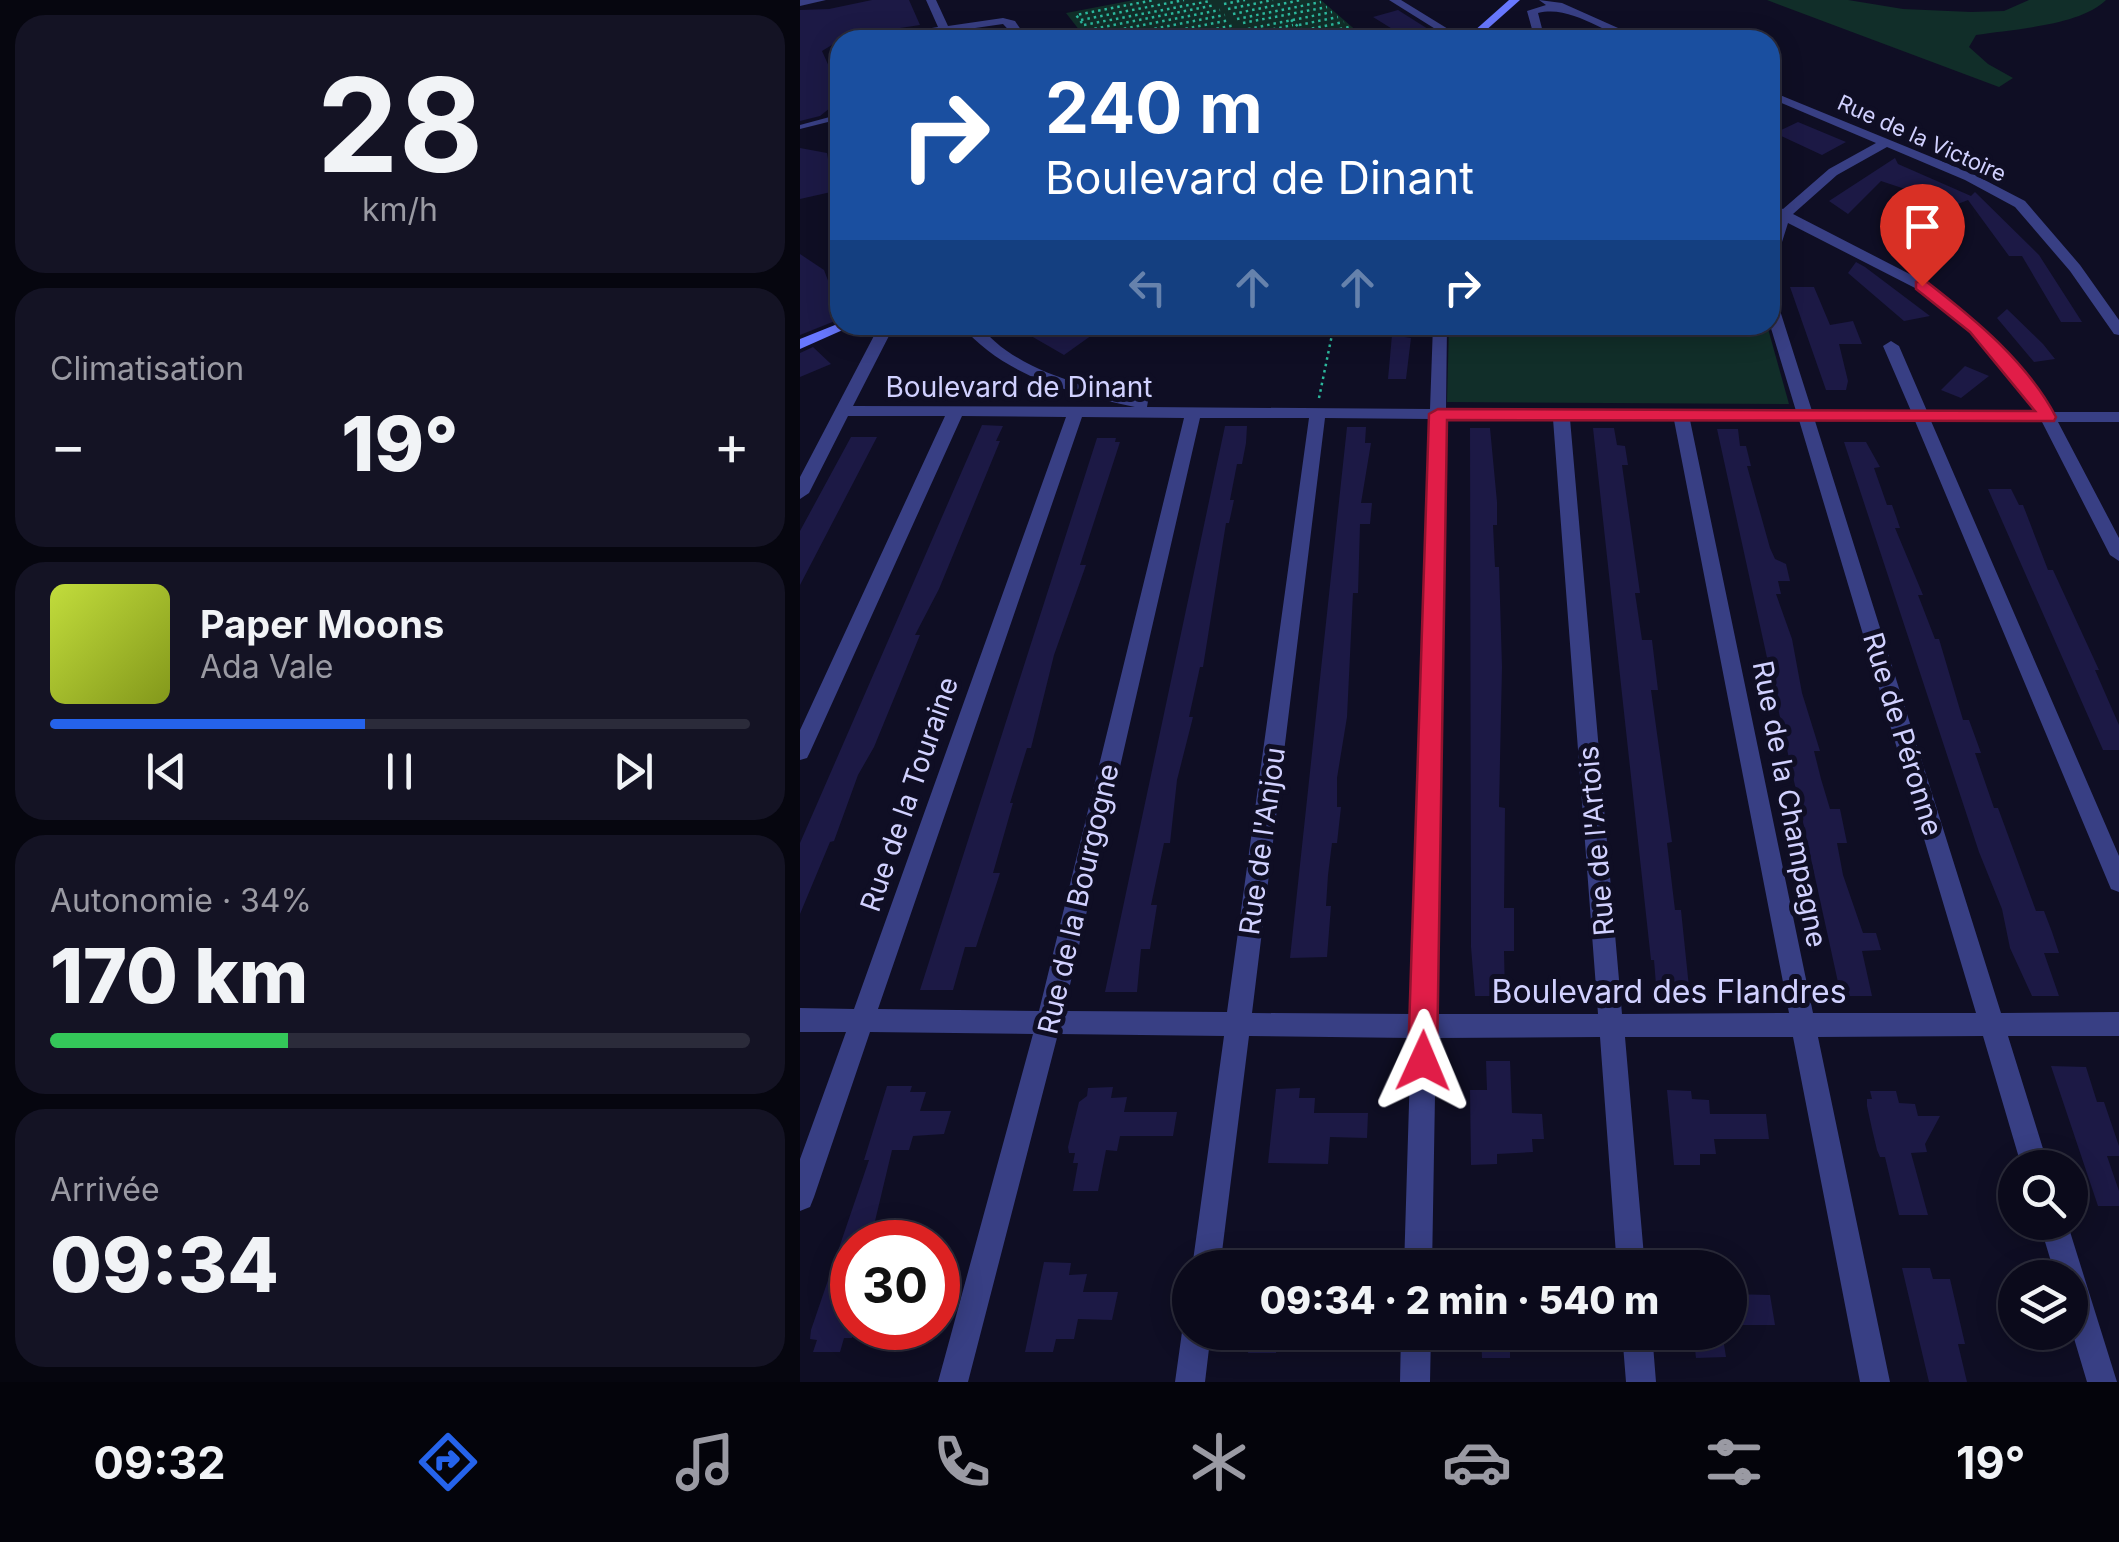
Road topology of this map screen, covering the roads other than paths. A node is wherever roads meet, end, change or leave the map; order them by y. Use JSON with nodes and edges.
{"nodes":[{"id":1,"x":821,"y":0,"type":"edge"},
{"id":2,"x":931,"y":0,"type":"edge"},
{"id":3,"x":1394,"y":0,"type":"edge"},
{"id":4,"x":1516,"y":0,"type":"edge"},
{"id":5,"x":1544,"y":0,"type":"edge"},
{"id":6,"x":800,"y":3,"type":"edge"},
{"id":7,"x":1558,"y":5,"type":"junction"},
{"id":8,"x":944,"y":28,"type":"junction"},
{"id":9,"x":933,"y":30,"type":"edge"},
{"id":10,"x":1016,"y":30,"type":"edge"},
{"id":11,"x":1444,"y":30,"type":"edge"},
{"id":12,"x":1482,"y":30,"type":"edge"},
{"id":13,"x":1536,"y":30,"type":"edge"},
{"id":14,"x":1617,"y":30,"type":"edge"},
{"id":15,"x":1780,"y":98,"type":"edge"},
{"id":16,"x":830,"y":120,"type":"edge"},
{"id":17,"x":800,"y":127,"type":"edge"},
{"id":18,"x":1886,"y":143,"type":"junction"},
{"id":19,"x":1780,"y":209,"type":"edge"},
{"id":20,"x":1780,"y":213,"type":"edge"},
{"id":21,"x":2119,"y":331,"type":"edge"},
{"id":22,"x":830,"y":332,"type":"edge"},
{"id":23,"x":1780,"y":333,"type":"edge"},
{"id":24,"x":883,"y":335,"type":"edge"},
{"id":25,"x":977,"y":335,"type":"edge"},
{"id":26,"x":1440,"y":335,"type":"edge"},
{"id":27,"x":800,"y":344,"type":"edge"},
{"id":28,"x":1890,"y":346,"type":"dead end"},
{"id":29,"x":1042,"y":376,"type":"junction"},
{"id":30,"x":956,"y":411,"type":"junction"},
{"id":31,"x":844,"y":412,"type":"junction"},
{"id":32,"x":1005,"y":412,"type":"junction"},
{"id":33,"x":1076,"y":412,"type":"junction"},
{"id":34,"x":1193,"y":414,"type":"junction"},
{"id":35,"x":1438,"y":414,"type":"junction"},
{"id":36,"x":1561,"y":414,"type":"junction"},
{"id":37,"x":1681,"y":414,"type":"junction"},
{"id":38,"x":1317,"y":415,"type":"junction"},
{"id":39,"x":1805,"y":415,"type":"junction"},
{"id":40,"x":1919,"y":416,"type":"junction"},
{"id":41,"x":2047,"y":417,"type":"junction"},
{"id":42,"x":2119,"y":418,"type":"edge"},
{"id":43,"x":800,"y":493,"type":"edge"},
{"id":44,"x":2119,"y":556,"type":"edge"},
{"id":45,"x":800,"y":752,"type":"edge"},
{"id":46,"x":2119,"y":882,"type":"edge"},
{"id":47,"x":800,"y":1020,"type":"edge"},
{"id":48,"x":861,"y":1020,"type":"junction"},
{"id":49,"x":1049,"y":1022,"type":"junction"},
{"id":50,"x":1992,"y":1023,"type":"junction"},
{"id":51,"x":1238,"y":1024,"type":"junction"},
{"id":52,"x":1804,"y":1024,"type":"junction"},
{"id":53,"x":2119,"y":1024,"type":"edge"},
{"id":54,"x":1612,"y":1025,"type":"junction"},
{"id":55,"x":1424,"y":1026,"type":"junction"},
{"id":56,"x":2031,"y":1150,"type":"edge"},
{"id":57,"x":800,"y":1196,"type":"edge"},
{"id":58,"x":1208,"y":1250,"type":"edge"},
{"id":59,"x":1418,"y":1250,"type":"edge"},
{"id":60,"x":1630,"y":1250,"type":"edge"},
{"id":61,"x":2088,"y":1336,"type":"edge"},
{"id":62,"x":1194,"y":1350,"type":"edge"},
{"id":63,"x":1416,"y":1350,"type":"edge"},
{"id":64,"x":1637,"y":1350,"type":"edge"},
{"id":65,"x":953,"y":1382,"type":"edge"},
{"id":66,"x":1190,"y":1382,"type":"edge"},
{"id":67,"x":1415,"y":1382,"type":"edge"},
{"id":68,"x":1640,"y":1382,"type":"edge"},
{"id":69,"x":1875,"y":1382,"type":"edge"},
{"id":70,"x":2102,"y":1382,"type":"edge"}],
"edges":[{"from":1,"to":6,"type":"street"},
{"from":2,"to":8,"type":"street"},
{"from":3,"to":11,"type":"street"},
{"from":4,"to":12,"type":"street"},
{"from":5,"to":7,"type":"street"},
{"from":7,"to":13,"type":"street"},
{"from":7,"to":14,"type":"street"},
{"from":8,"to":9,"type":"street"},
{"from":8,"to":10,"type":"street"},
{"from":15,"to":18,"type":"street","name":"Rue de la Victoire"},
{"from":16,"to":17,"type":"lane"},
{"from":18,"to":19,"type":"street"},
{"from":18,"to":21,"type":"street","name":"Rue de la Victoire"},
{"from":20,"to":41,"type":"street"},
{"from":22,"to":27,"type":"street"},
{"from":23,"to":39,"type":"street","name":"Rue de Péronne"},
{"from":24,"to":31,"type":"street"},
{"from":25,"to":29,"type":"street","name":"Boulevard de Dinant"},
{"from":26,"to":35,"type":"street"},
{"from":28,"to":40,"type":"street"},
{"from":29,"to":32,"type":"street"},
{"from":29,"to":34,"type":"street","name":"Boulevard de Dinant"},
{"from":30,"to":31,"type":"street","name":"Boulevard de Dinant"},
{"from":30,"to":32,"type":"street","name":"Boulevard de Dinant"},
{"from":30,"to":45,"type":"street"},
{"from":31,"to":43,"type":"street"},
{"from":32,"to":33,"type":"street","name":"Boulevard de Dinant"},
{"from":33,"to":34,"type":"street","name":"Boulevard de Dinant"},
{"from":33,"to":48,"type":"street","name":"Rue de la Touraine"},
{"from":34,"to":38,"type":"street","name":"Boulevard de Dinant"},
{"from":34,"to":49,"type":"street","name":"Rue de la Bourgogne"},
{"from":35,"to":36,"type":"street","name":"Boulevard de Dinant"},
{"from":35,"to":38,"type":"street","name":"Boulevard de Dinant"},
{"from":35,"to":55,"type":"street"},
{"from":36,"to":37,"type":"street","name":"Boulevard de Dinant"},
{"from":36,"to":54,"type":"street","name":"Rue de l'Artois"},
{"from":37,"to":39,"type":"street","name":"Boulevard de Dinant"},
{"from":37,"to":52,"type":"street","name":"Rue de la Champagne"},
{"from":38,"to":51,"type":"street","name":"Rue de l'Anjou"},
{"from":39,"to":40,"type":"street","name":"Boulevard de Dinant"},
{"from":39,"to":50,"type":"street","name":"Rue de Péronne"},
{"from":40,"to":41,"type":"street","name":"Boulevard de Dinant"},
{"from":40,"to":46,"type":"street"},
{"from":41,"to":42,"type":"street","name":"Boulevard de Dinant"},
{"from":41,"to":44,"type":"street"},
{"from":47,"to":48,"type":"street","name":"Boulevard des Flandres"},
{"from":48,"to":49,"type":"street","name":"Boulevard des Flandres"},
{"from":48,"to":57,"type":"street","name":"Rue de la Touraine"},
{"from":49,"to":51,"type":"street","name":"Boulevard des Flandres"},
{"from":49,"to":65,"type":"street","name":"Rue de la Bourgogne"},
{"from":50,"to":52,"type":"street","name":"Boulevard des Flandres"},
{"from":50,"to":53,"type":"street","name":"Boulevard des Flandres"},
{"from":50,"to":56,"type":"street","name":"Rue de Péronne"},
{"from":51,"to":55,"type":"street","name":"Boulevard des Flandres"},
{"from":51,"to":58,"type":"street","name":"Rue de l'Anjou"},
{"from":52,"to":54,"type":"street","name":"Boulevard des Flandres"},
{"from":52,"to":69,"type":"street","name":"Rue de la Champagne"},
{"from":54,"to":55,"type":"street","name":"Boulevard des Flandres"},
{"from":54,"to":60,"type":"street","name":"Rue de l'Artois"},
{"from":55,"to":59,"type":"street"},
{"from":61,"to":70,"type":"street"},
{"from":62,"to":66,"type":"street"},
{"from":63,"to":67,"type":"street"},
{"from":64,"to":68,"type":"street"}]}
